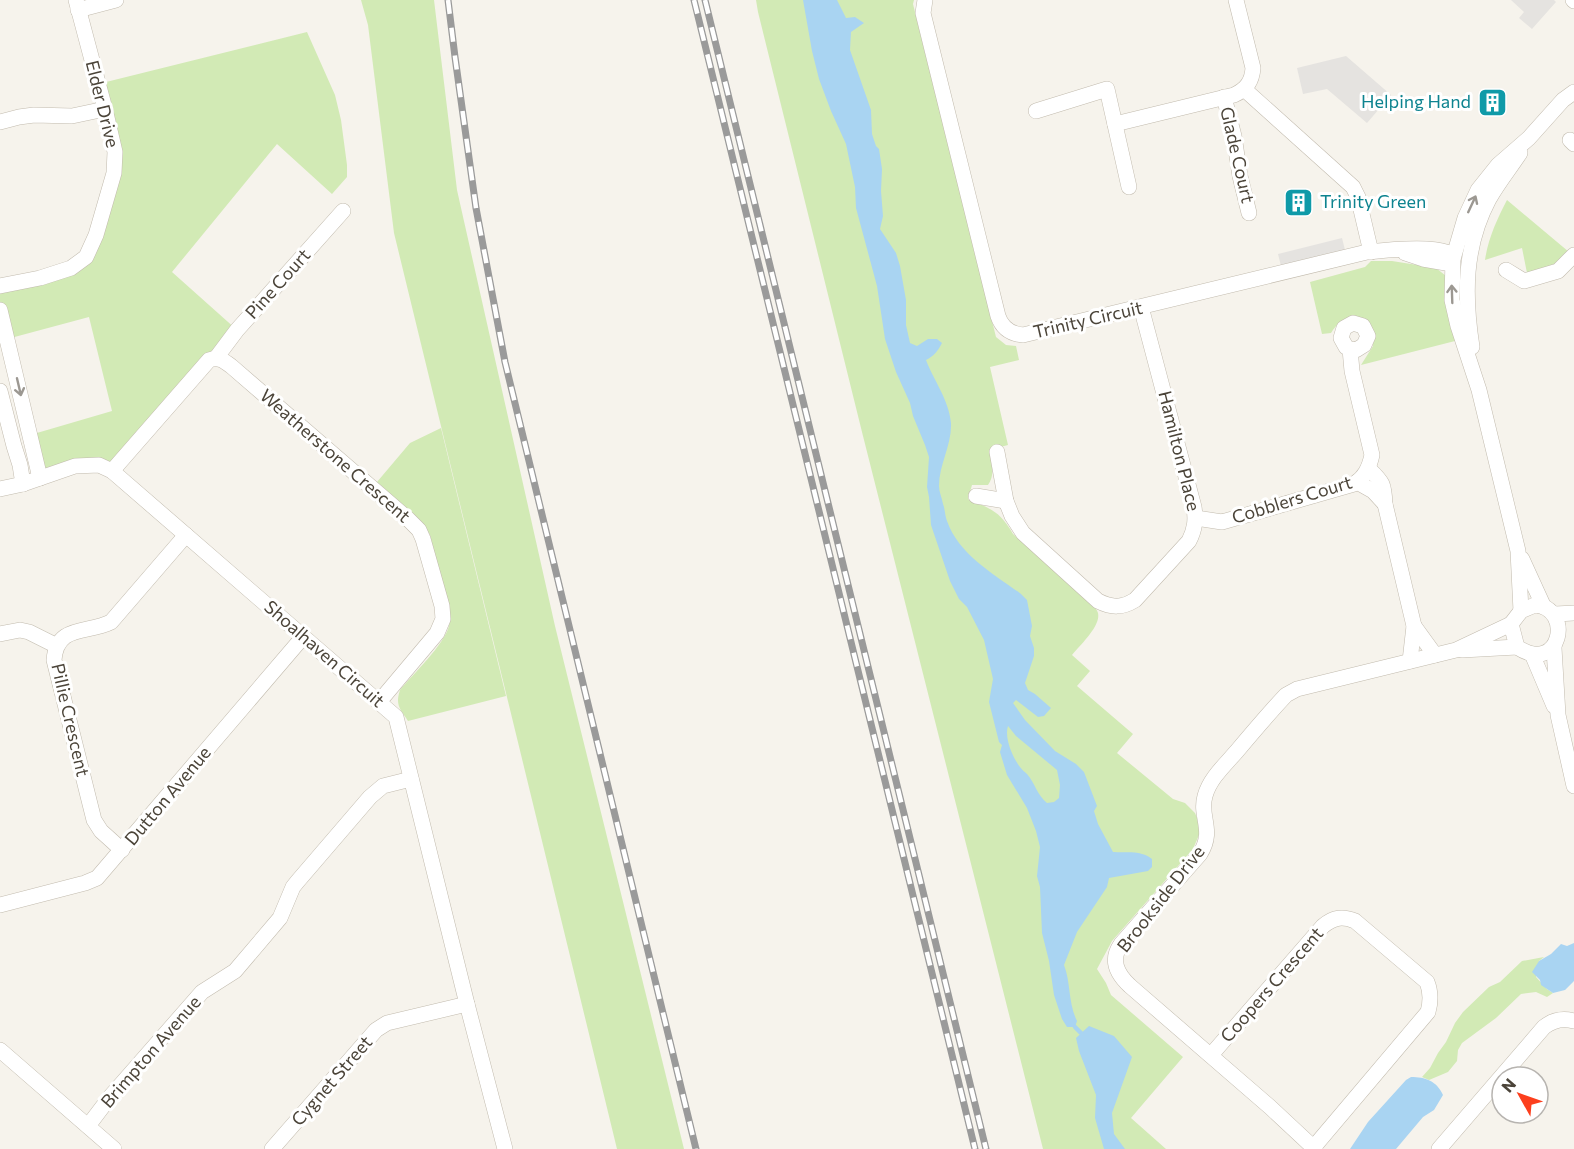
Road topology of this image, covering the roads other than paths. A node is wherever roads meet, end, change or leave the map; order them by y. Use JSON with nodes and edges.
{"nodes":[{"id":1,"x":116,"y":0,"type":"edge"},
{"id":2,"x":925,"y":0,"type":"edge"},
{"id":3,"x":1236,"y":0,"type":"edge"},
{"id":4,"x":77,"y":5,"type":"edge"},
{"id":5,"x":1574,"y":80,"type":"edge"},
{"id":6,"x":1244,"y":89,"type":"junction"},
{"id":7,"x":1569,"y":96,"type":"edge"},
{"id":8,"x":1224,"y":97,"type":"junction"},
{"id":9,"x":105,"y":109,"type":"junction"},
{"id":10,"x":1036,"y":111,"type":"dead end"},
{"id":11,"x":0,"y":122,"type":"edge"},
{"id":12,"x":1115,"y":124,"type":"junction"},
{"id":13,"x":1129,"y":187,"type":"dead end"},
{"id":14,"x":342,"y":211,"type":"dead end"},
{"id":15,"x":1249,"y":213,"type":"dead end"},
{"id":16,"x":1371,"y":252,"type":"junction"},
{"id":17,"x":1574,"y":255,"type":"edge"},
{"id":18,"x":1461,"y":259,"type":"junction"},
{"id":19,"x":1506,"y":270,"type":"dead end"},
{"id":20,"x":0,"y":286,"type":"edge"},
{"id":21,"x":1142,"y":307,"type":"junction"},
{"id":22,"x":0,"y":310,"type":"edge"},
{"id":23,"x":1350,"y":349,"type":"dead end"},
{"id":24,"x":216,"y":358,"type":"junction"},
{"id":25,"x":0,"y":391,"type":"edge"},
{"id":26,"x":997,"y":452,"type":"dead end"},
{"id":27,"x":1369,"y":469,"type":"junction"},
{"id":28,"x":112,"y":471,"type":"junction"},
{"id":29,"x":40,"y":478,"type":"junction"},
{"id":30,"x":1357,"y":482,"type":"junction"},
{"id":31,"x":23,"y":484,"type":"junction"},
{"id":32,"x":0,"y":489,"type":"edge"},
{"id":33,"x":976,"y":496,"type":"dead end"},
{"id":34,"x":1006,"y":501,"type":"junction"},
{"id":35,"x":1385,"y":504,"type":"junction"},
{"id":36,"x":1196,"y":518,"type":"junction"},
{"id":37,"x":186,"y":536,"type":"junction"},
{"id":38,"x":1518,"y":551,"type":"junction"},
{"id":39,"x":1543,"y":605,"type":"junction"},
{"id":40,"x":1521,"y":611,"type":"junction"},
{"id":41,"x":1574,"y":613,"type":"edge"},
{"id":42,"x":1556,"y":614,"type":"junction"},
{"id":43,"x":1511,"y":624,"type":"junction"},
{"id":44,"x":1414,"y":626,"type":"junction"},
{"id":45,"x":1574,"y":632,"type":"edge"},
{"id":46,"x":0,"y":634,"type":"edge"},
{"id":47,"x":303,"y":637,"type":"junction"},
{"id":48,"x":1557,"y":644,"type":"junction"},
{"id":49,"x":57,"y":646,"type":"junction"},
{"id":50,"x":1517,"y":646,"type":"junction"},
{"id":51,"x":1456,"y":650,"type":"junction"},
{"id":52,"x":1532,"y":654,"type":"junction"},
{"id":53,"x":1435,"y":655,"type":"junction"},
{"id":54,"x":1410,"y":662,"type":"junction"},
{"id":55,"x":379,"y":702,"type":"junction"},
{"id":56,"x":1558,"y":715,"type":"junction"},
{"id":57,"x":411,"y":779,"type":"junction"},
{"id":58,"x":1574,"y":786,"type":"edge"},
{"id":59,"x":122,"y":850,"type":"junction"},
{"id":60,"x":0,"y":905,"type":"edge"},
{"id":61,"x":467,"y":1004,"type":"junction"},
{"id":62,"x":1574,"y":1021,"type":"edge"},
{"id":63,"x":0,"y":1050,"type":"edge"},
{"id":64,"x":1211,"y":1055,"type":"junction"},
{"id":65,"x":88,"y":1126,"type":"junction"},
{"id":66,"x":1314,"y":1148,"type":"edge"},
{"id":67,"x":114,"y":1149,"type":"edge"},
{"id":68,"x":272,"y":1149,"type":"edge"},
{"id":69,"x":505,"y":1149,"type":"edge"},
{"id":70,"x":1439,"y":1149,"type":"edge"}],
"edges":[{"from":1,"to":4,"type":"street"},
{"from":2,"to":21,"type":"street","name":"Trinity Circuit"},
{"from":3,"to":6,"type":"street"},
{"from":4,"to":9,"type":"street","name":"Elder Drive"},
{"from":5,"to":7,"type":"street"},
{"from":6,"to":8,"type":"street"},
{"from":6,"to":16,"type":"street"},
{"from":7,"to":18,"type":"street"},
{"from":8,"to":12,"type":"street"},
{"from":8,"to":15,"type":"street","name":"Glade Court"},
{"from":9,"to":11,"type":"street"},
{"from":9,"to":20,"type":"street","name":"Elder Drive"},
{"from":10,"to":12,"type":"street"},
{"from":12,"to":13,"type":"street"},
{"from":14,"to":24,"type":"street","name":"Pine Court"},
{"from":16,"to":18,"type":"street","name":"Trinity Circuit"},
{"from":16,"to":21,"type":"street","name":"Trinity Circuit"},
{"from":17,"to":19,"type":"street"},
{"from":18,"to":38,"type":"street"},
{"from":21,"to":36,"type":"street","name":"Hamilton Place"},
{"from":22,"to":29,"type":"street","one_way":true},
{"from":23,"to":27,"type":"street","name":"Cobblers Court"},
{"from":24,"to":28,"type":"street"},
{"from":24,"to":55,"type":"street","name":"Weatherstone Crescent"},
{"from":25,"to":31,"type":"street"},
{"from":26,"to":34,"type":"street","name":"Hamilton Place"},
{"from":27,"to":30,"type":"street","name":"Cobblers Court"},
{"from":27,"to":35,"type":"street"},
{"from":28,"to":29,"type":"street"},
{"from":28,"to":37,"type":"street","name":"Shoalhaven Circuit"},
{"from":29,"to":31,"type":"street"},
{"from":30,"to":35,"type":"street"},
{"from":30,"to":36,"type":"street","name":"Cobblers Court"},
{"from":31,"to":32,"type":"street"},
{"from":33,"to":34,"type":"street"},
{"from":34,"to":36,"type":"street","name":"Hamilton Place"},
{"from":35,"to":44,"type":"street"},
{"from":37,"to":47,"type":"street","name":"Shoalhaven Circuit"},
{"from":37,"to":49,"type":"street","name":"Pillie Crescent"},
{"from":38,"to":39,"type":"street"},
{"from":38,"to":40,"type":"street"},
{"from":39,"to":40,"type":"street"},
{"from":39,"to":42,"type":"street"},
{"from":40,"to":43,"type":"street"},
{"from":41,"to":42,"type":"street"},
{"from":42,"to":48,"type":"street"},
{"from":43,"to":50,"type":"street"},
{"from":43,"to":51,"type":"street","name":"Brookside Drive"},
{"from":44,"to":53,"type":"street"},
{"from":44,"to":54,"type":"street"},
{"from":45,"to":48,"type":"street"},
{"from":46,"to":49,"type":"street"},
{"from":47,"to":55,"type":"street","name":"Shoalhaven Circuit"},
{"from":47,"to":59,"type":"street","name":"Dutton Avenue"},
{"from":48,"to":52,"type":"street"},
{"from":48,"to":56,"type":"street"},
{"from":49,"to":59,"type":"street","name":"Pillie Crescent"},
{"from":50,"to":51,"type":"street","name":"Brookside Drive"},
{"from":50,"to":52,"type":"street"},
{"from":51,"to":53,"type":"street","name":"Brookside Drive"},
{"from":52,"to":56,"type":"street"},
{"from":53,"to":54,"type":"street","name":"Brookside Drive"},
{"from":54,"to":64,"type":"street","name":"Brookside Drive"},
{"from":55,"to":57,"type":"street","name":"Shoalhaven Circuit"},
{"from":56,"to":58,"type":"street"},
{"from":57,"to":61,"type":"street","name":"Shoalhaven Circuit"},
{"from":57,"to":65,"type":"street","name":"Brimpton Avenue"},
{"from":59,"to":60,"type":"street","name":"Dutton Avenue"},
{"from":61,"to":68,"type":"street","name":"Cygnet Street"},
{"from":61,"to":69,"type":"street","name":"Shoalhaven Circuit"},
{"from":62,"to":70,"type":"street"},
{"from":63,"to":65,"type":"street"},
{"from":64,"to":66,"type":"street","name":"Brookside Drive"},
{"from":64,"to":66,"type":"street","name":"Coopers Crescent"},
{"from":65,"to":67,"type":"street"}]}
